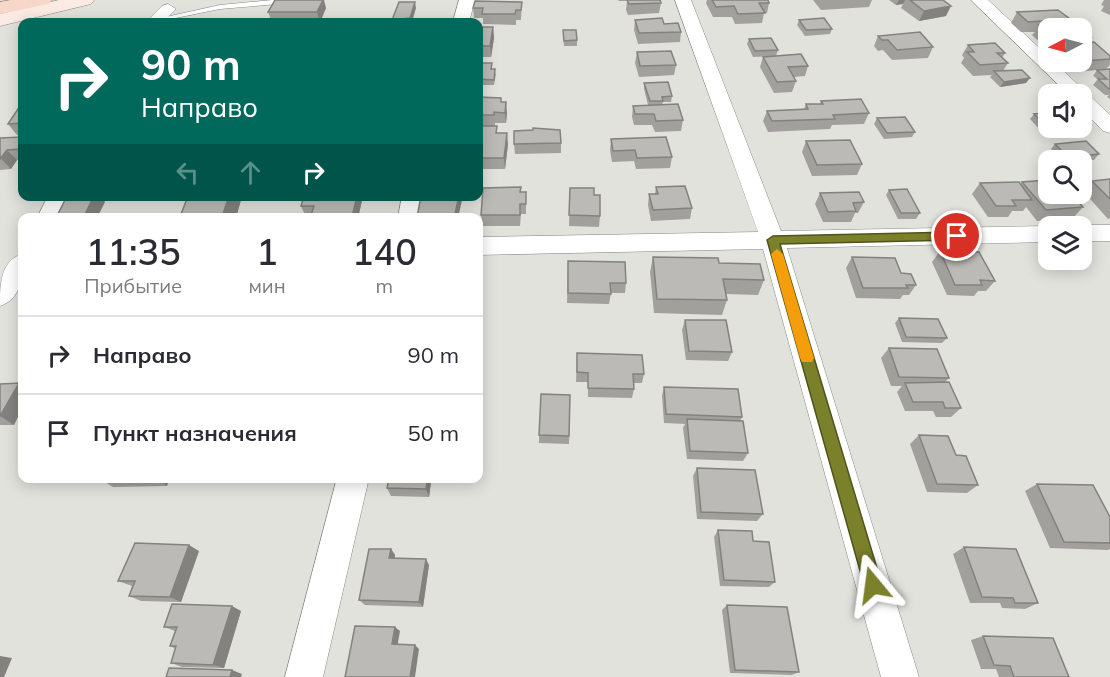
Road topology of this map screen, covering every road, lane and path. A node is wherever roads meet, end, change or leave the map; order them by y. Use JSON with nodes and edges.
{"nodes":[{"id":1,"x":42,"y":0,"type":"edge"},
{"id":2,"x":84,"y":0,"type":"edge"},
{"id":3,"x":467,"y":0,"type":"edge"},
{"id":4,"x":683,"y":0,"type":"edge"},
{"id":5,"x":979,"y":0,"type":"edge"},
{"id":6,"x":294,"y":1,"type":"edge"},
{"id":7,"x":0,"y":8,"type":"edge"},
{"id":8,"x":159,"y":17,"type":"edge"},
{"id":9,"x":462,"y":18,"type":"edge"},
{"id":10,"x":0,"y":20,"type":"edge"},
{"id":11,"x":1067,"y":84,"type":"edge"},
{"id":12,"x":1092,"y":108,"type":"edge"},
{"id":13,"x":1110,"y":127,"type":"edge"},
{"id":14,"x":1092,"y":233,"type":"edge"},
{"id":15,"x":1110,"y":233,"type":"edge"},
{"id":16,"x":1038,"y":234,"type":"edge"},
{"id":17,"x":773,"y":240,"type":"junction"},
{"id":18,"x":483,"y":246,"type":"edge"},
{"id":19,"x":18,"y":269,"type":"edge"},
{"id":20,"x":0,"y":296,"type":"edge"},
{"id":21,"x":352,"y":483,"type":"edge"},
{"id":22,"x":304,"y":677,"type":"edge"},
{"id":23,"x":900,"y":677,"type":"edge"}],
"edges":[{"from":1,"to":7,"type":"main road"},
{"from":2,"to":10,"type":"main road"},
{"from":3,"to":9,"type":"street"},
{"from":4,"to":17,"type":"street"},
{"from":5,"to":11,"type":"street"},
{"from":6,"to":8,"type":"lane"},
{"from":12,"to":13,"type":"street"},
{"from":14,"to":15,"type":"street"},
{"from":16,"to":17,"type":"street"},
{"from":17,"to":18,"type":"street"},
{"from":17,"to":23,"type":"street"},
{"from":19,"to":20,"type":"street"},
{"from":21,"to":22,"type":"street"}]}
